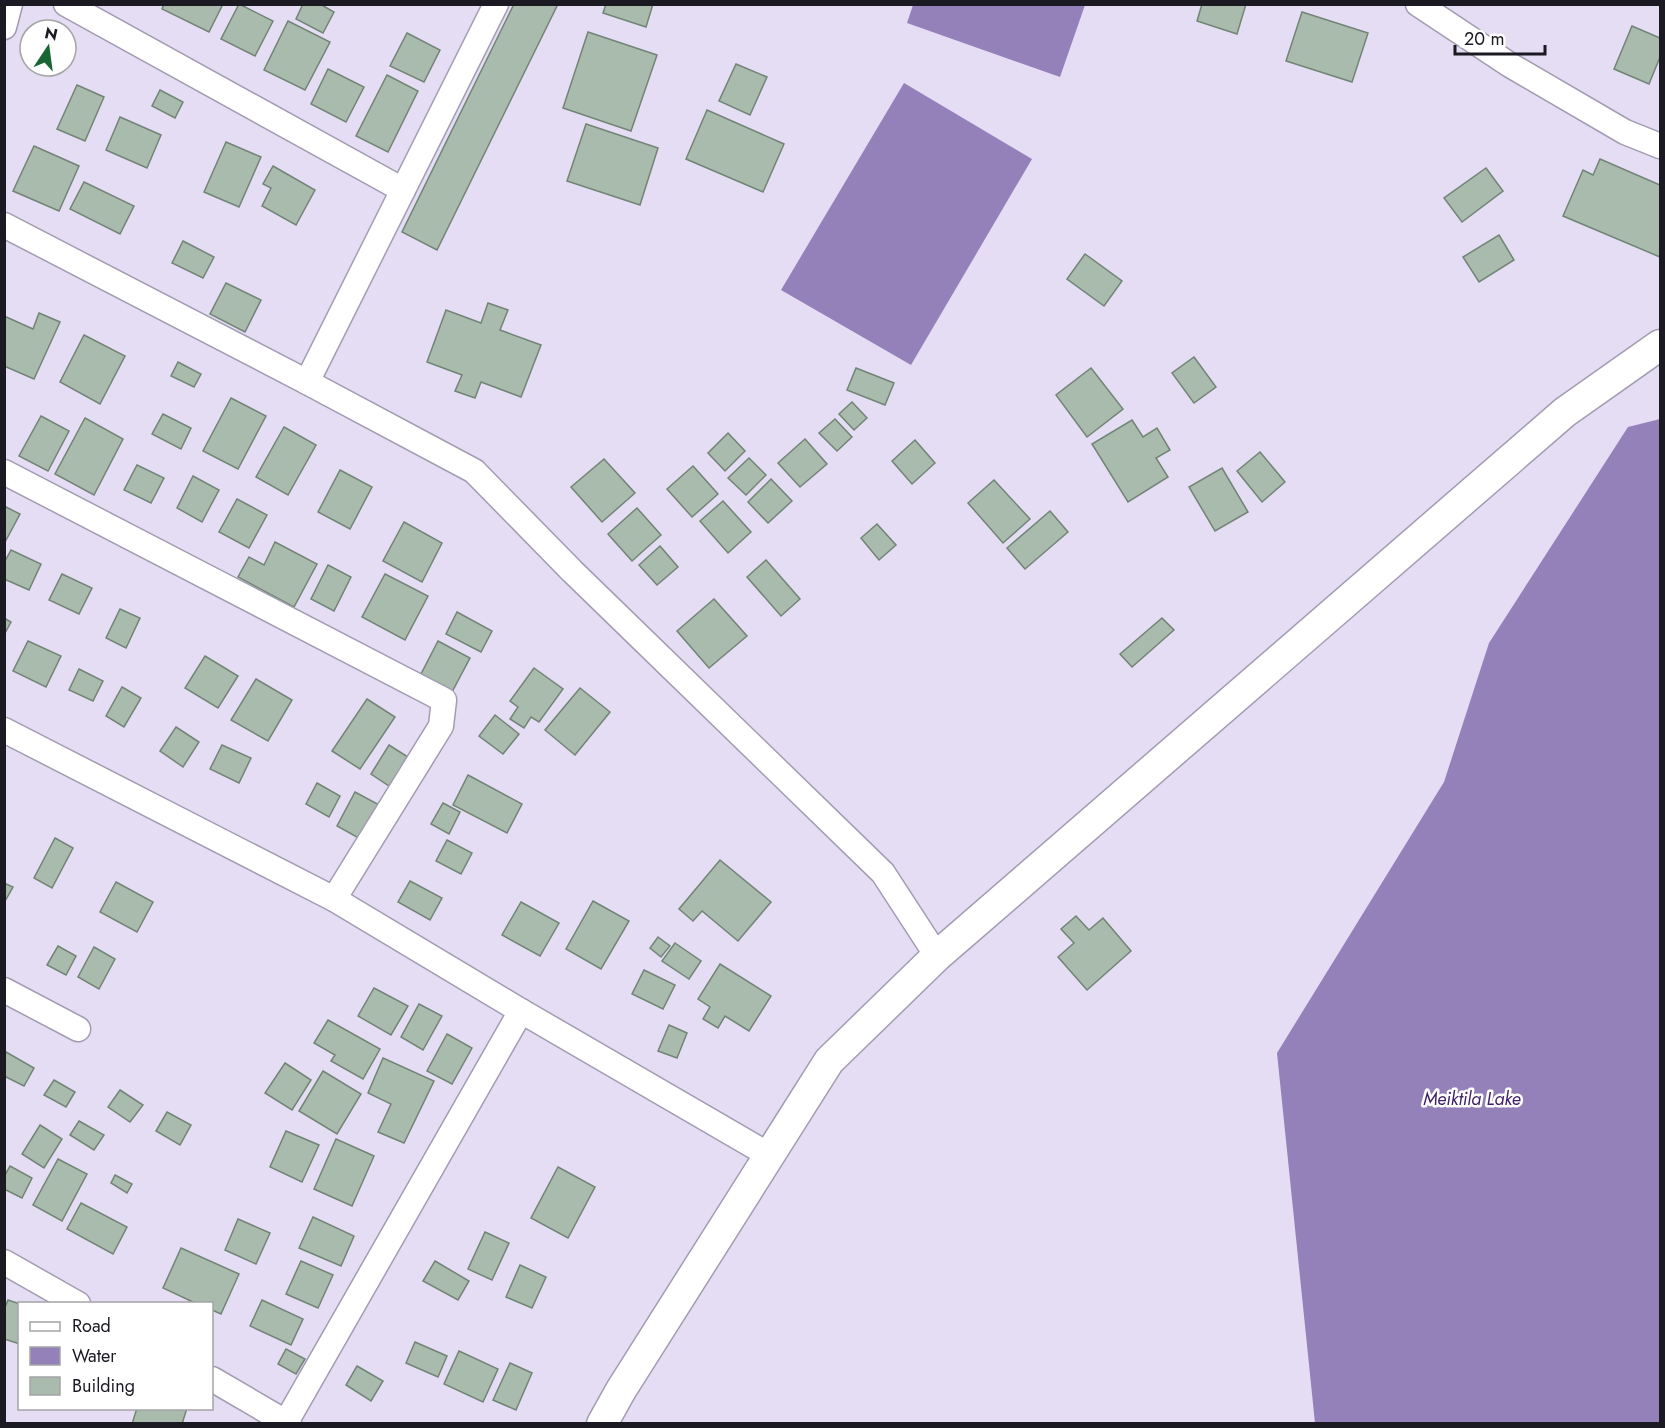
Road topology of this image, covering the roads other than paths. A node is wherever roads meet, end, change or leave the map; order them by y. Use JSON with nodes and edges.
{"nodes":[{"id":1,"x":10,"y":4,"type":"edge"},
{"id":2,"x":66,"y":4,"type":"edge"},
{"id":3,"x":496,"y":4,"type":"edge"},
{"id":4,"x":1418,"y":4,"type":"edge"},
{"id":5,"x":4,"y":27,"type":"edge"},
{"id":6,"x":1660,"y":146,"type":"edge"},
{"id":7,"x":403,"y":190,"type":"junction"},
{"id":8,"x":4,"y":225,"type":"edge"},
{"id":9,"x":1660,"y":345,"type":"edge"},
{"id":10,"x":307,"y":382,"type":"junction"},
{"id":11,"x":4,"y":472,"type":"edge"},
{"id":12,"x":4,"y":730,"type":"edge"},
{"id":13,"x":334,"y":899,"type":"junction"},
{"id":14,"x":937,"y":956,"type":"junction"},
{"id":15,"x":4,"y":990,"type":"edge"},
{"id":16,"x":521,"y":1011,"type":"junction"},
{"id":17,"x":78,"y":1029,"type":"dead end"},
{"id":18,"x":770,"y":1155,"type":"junction"},
{"id":19,"x":4,"y":1262,"type":"edge"},
{"id":20,"x":74,"y":1302,"type":"edge"},
{"id":21,"x":213,"y":1380,"type":"edge"},
{"id":22,"x":286,"y":1423,"type":"edge"},
{"id":23,"x":602,"y":1424,"type":"edge"}],
"edges":[{"from":1,"to":5,"type":"street"},
{"from":2,"to":7,"type":"street"},
{"from":3,"to":7,"type":"street"},
{"from":4,"to":6,"type":"street"},
{"from":7,"to":10,"type":"street"},
{"from":8,"to":10,"type":"street"},
{"from":9,"to":14,"type":"street"},
{"from":10,"to":14,"type":"street"},
{"from":11,"to":13,"type":"street"},
{"from":12,"to":13,"type":"street"},
{"from":13,"to":16,"type":"street"},
{"from":14,"to":18,"type":"street"},
{"from":15,"to":17,"type":"street"},
{"from":16,"to":18,"type":"street"},
{"from":16,"to":22,"type":"street"},
{"from":18,"to":23,"type":"street"},
{"from":19,"to":20,"type":"street"},
{"from":21,"to":22,"type":"street"}]}
